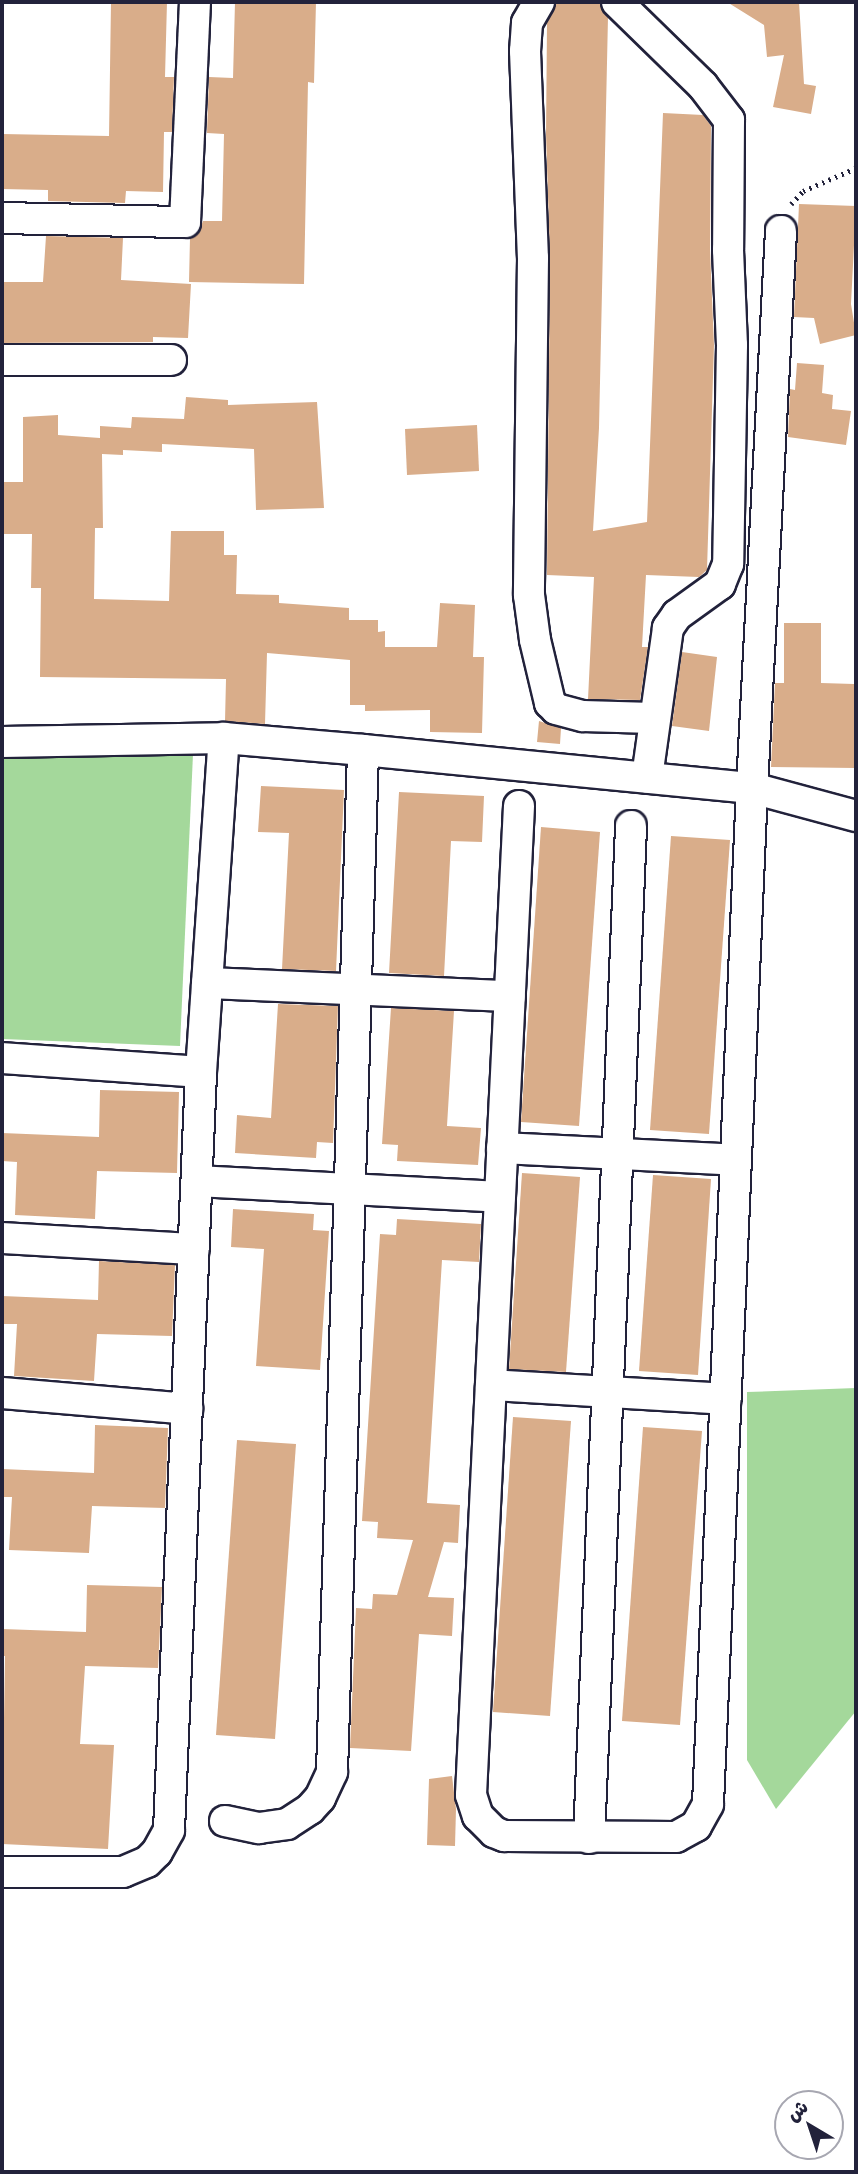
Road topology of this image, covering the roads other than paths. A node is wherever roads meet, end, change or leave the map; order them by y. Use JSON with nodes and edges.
{"nodes":[{"id":1,"x":195,"y":2,"type":"edge"},
{"id":2,"x":539,"y":2,"type":"edge"},
{"id":3,"x":617,"y":2,"type":"edge"},
{"id":4,"x":2,"y":218,"type":"edge"},
{"id":5,"x":781,"y":231,"type":"road end"},
{"id":6,"x":2,"y":360,"type":"edge"},
{"id":7,"x":171,"y":360,"type":"dead end"},
{"id":8,"x":653,"y":718,"type":"junction"},
{"id":9,"x":224,"y":738,"type":"junction"},
{"id":10,"x":2,"y":742,"type":"edge"},
{"id":11,"x":363,"y":750,"type":"junction"},
{"id":12,"x":647,"y":778,"type":"junction"},
{"id":13,"x":752,"y":788,"type":"junction"},
{"id":14,"x":519,"y":806,"type":"dead end"},
{"id":15,"x":856,"y":816,"type":"edge"},
{"id":16,"x":631,"y":826,"type":"dead end"},
{"id":17,"x":207,"y":983,"type":"junction"},
{"id":18,"x":355,"y":990,"type":"junction"},
{"id":19,"x":510,"y":996,"type":"junction"},
{"id":20,"x":2,"y":1058,"type":"edge"},
{"id":21,"x":201,"y":1072,"type":"junction"},
{"id":22,"x":502,"y":1148,"type":"junction"},
{"id":23,"x":617,"y":1154,"type":"junction"},
{"id":24,"x":736,"y":1160,"type":"junction"},
{"id":25,"x":197,"y":1181,"type":"junction"},
{"id":26,"x":350,"y":1189,"type":"junction"},
{"id":27,"x":500,"y":1197,"type":"junction"},
{"id":28,"x":2,"y":1238,"type":"edge"},
{"id":29,"x":194,"y":1249,"type":"junction"},
{"id":30,"x":491,"y":1385,"type":"junction"},
{"id":31,"x":607,"y":1392,"type":"junction"},
{"id":32,"x":2,"y":1393,"type":"edge"},
{"id":33,"x":726,"y":1399,"type":"junction"},
{"id":34,"x":187,"y":1409,"type":"junction"},
{"id":35,"x":225,"y":1821,"type":"dead end"},
{"id":36,"x":589,"y":1838,"type":"junction"},
{"id":37,"x":2,"y":1872,"type":"edge"}],
"edges":[{"from":1,"to":4,"type":"street"},
{"from":2,"to":8,"type":"street"},
{"from":3,"to":8,"type":"street"},
{"from":5,"to":13,"type":"street"},
{"from":6,"to":7,"type":"street"},
{"from":8,"to":12,"type":"street"},
{"from":9,"to":10,"type":"street"},
{"from":9,"to":11,"type":"street"},
{"from":9,"to":17,"type":"street"},
{"from":11,"to":12,"type":"street"},
{"from":11,"to":18,"type":"street"},
{"from":12,"to":13,"type":"street"},
{"from":13,"to":15,"type":"street"},
{"from":13,"to":24,"type":"street"},
{"from":14,"to":19,"type":"street"},
{"from":16,"to":23,"type":"street"},
{"from":17,"to":18,"type":"street"},
{"from":17,"to":21,"type":"street"},
{"from":18,"to":19,"type":"street"},
{"from":18,"to":26,"type":"street"},
{"from":19,"to":22,"type":"street"},
{"from":20,"to":21,"type":"street"},
{"from":21,"to":25,"type":"street"},
{"from":22,"to":23,"type":"street"},
{"from":22,"to":27,"type":"street"},
{"from":23,"to":24,"type":"street"},
{"from":23,"to":31,"type":"street"},
{"from":24,"to":33,"type":"street"},
{"from":25,"to":26,"type":"street"},
{"from":25,"to":29,"type":"street"},
{"from":26,"to":27,"type":"street"},
{"from":26,"to":35,"type":"street"},
{"from":27,"to":30,"type":"street"},
{"from":28,"to":29,"type":"street"},
{"from":29,"to":34,"type":"street"},
{"from":30,"to":31,"type":"street"},
{"from":30,"to":36,"type":"street"},
{"from":31,"to":33,"type":"street"},
{"from":31,"to":36,"type":"street"},
{"from":32,"to":34,"type":"street"},
{"from":33,"to":36,"type":"street"},
{"from":34,"to":37,"type":"street"}]}
